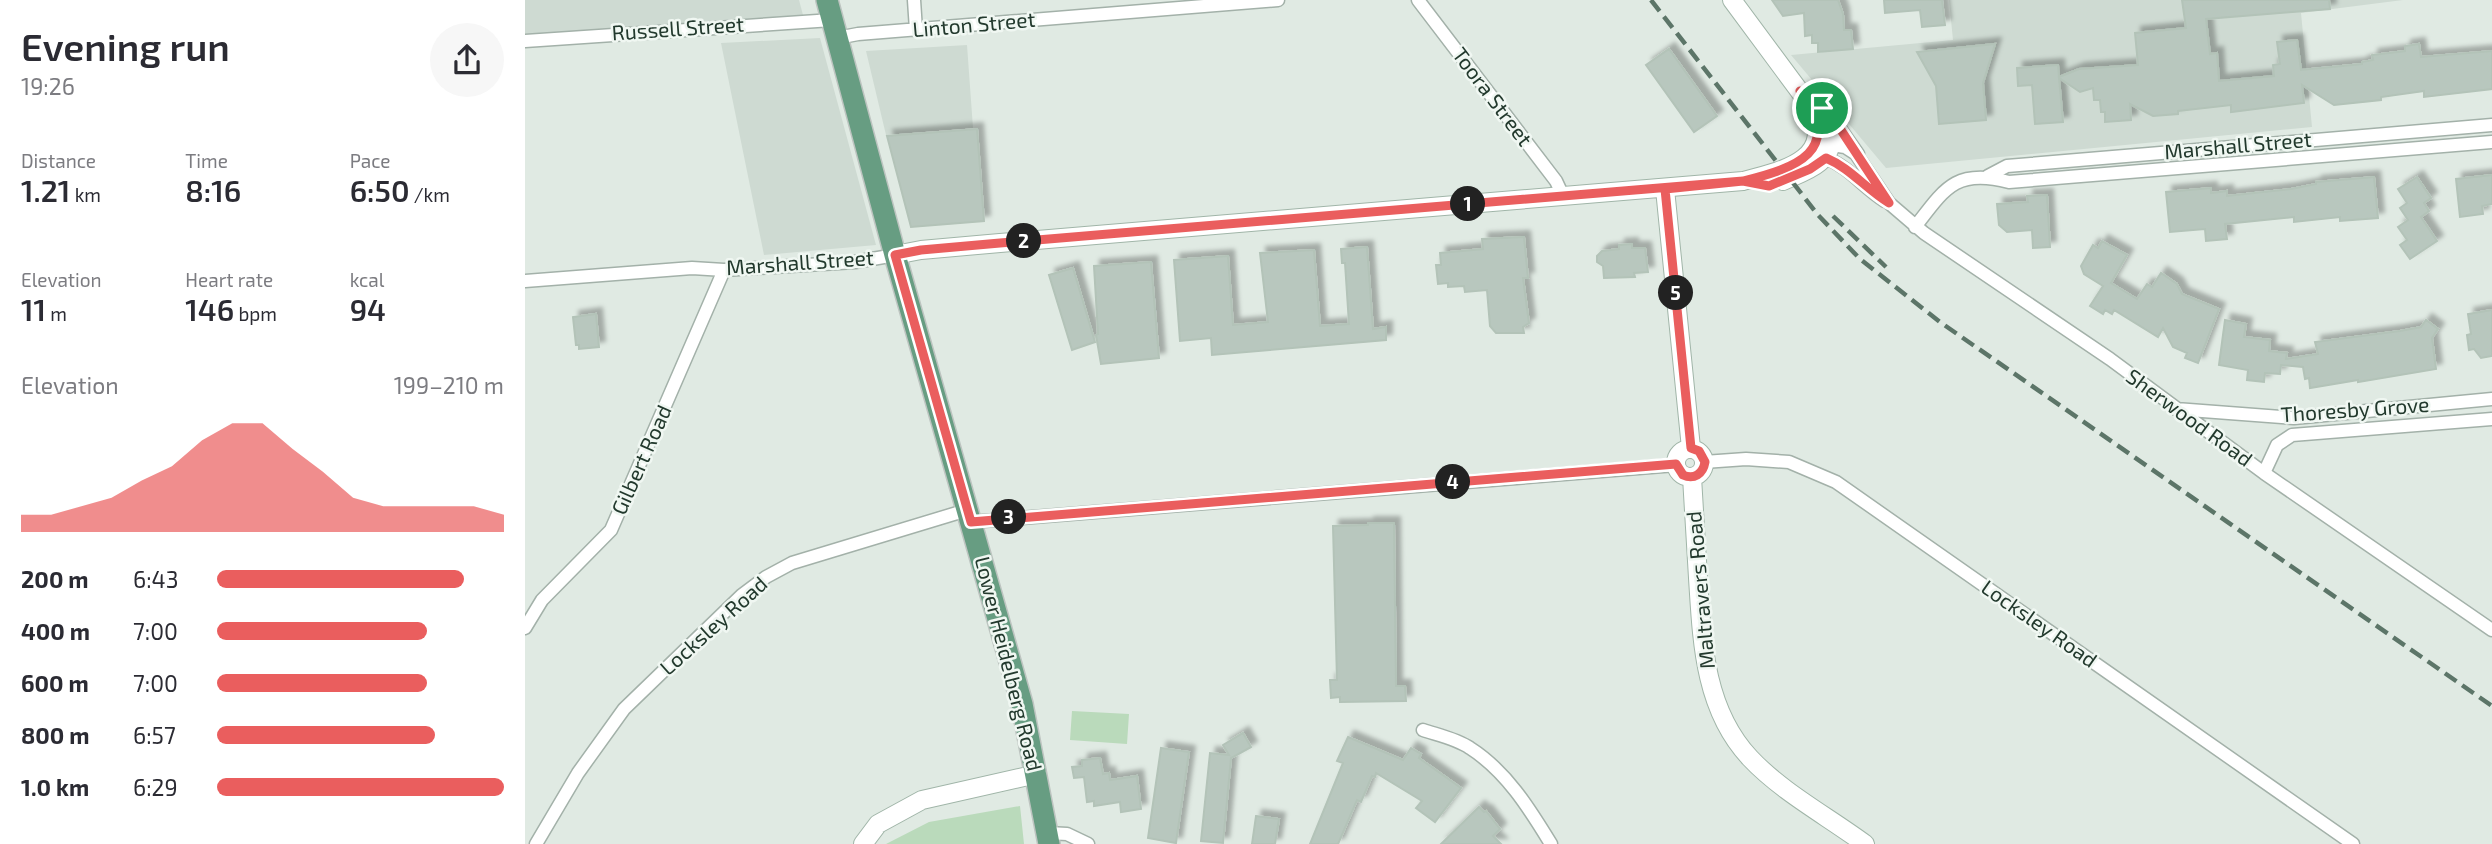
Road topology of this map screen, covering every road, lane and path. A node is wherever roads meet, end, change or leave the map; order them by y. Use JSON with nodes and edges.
{"nodes":[{"id":1,"x":914,"y":0,"type":"edge"},
{"id":2,"x":1278,"y":0,"type":"edge"},
{"id":3,"x":1418,"y":0,"type":"edge"},
{"id":4,"x":1732,"y":0,"type":"edge"},
{"id":5,"x":832,"y":19,"type":"edge"},
{"id":6,"x":916,"y":30,"type":"junction"},
{"id":7,"x":525,"y":41,"type":"edge"},
{"id":8,"x":1804,"y":97,"type":"junction"},
{"id":9,"x":2492,"y":125,"type":"edge"},
{"id":10,"x":2492,"y":142,"type":"edge"},
{"id":11,"x":1824,"y":149,"type":"junction"},
{"id":12,"x":1866,"y":167,"type":"junction"},
{"id":13,"x":1987,"y":176,"type":"junction"},
{"id":14,"x":1665,"y":189,"type":"junction"},
{"id":15,"x":1563,"y":196,"type":"junction"},
{"id":16,"x":1889,"y":203,"type":"junction"},
{"id":17,"x":1915,"y":227,"type":"junction"},
{"id":18,"x":895,"y":255,"type":"junction"},
{"id":19,"x":725,"y":270,"type":"junction"},
{"id":20,"x":525,"y":281,"type":"edge"},
{"id":21,"x":2492,"y":399,"type":"edge"},
{"id":22,"x":2176,"y":409,"type":"junction"},
{"id":23,"x":2492,"y":419,"type":"edge"},
{"id":24,"x":1691,"y":448,"type":"junction"},
{"id":25,"x":1705,"y":462,"type":"junction"},
{"id":26,"x":1676,"y":464,"type":"junction"},
{"id":27,"x":2264,"y":473,"type":"junction"},
{"id":28,"x":1692,"y":477,"type":"junction"},
{"id":29,"x":969,"y":516,"type":"junction"},
{"id":30,"x":525,"y":628,"type":"edge"},
{"id":31,"x":2492,"y":630,"type":"edge"},
{"id":32,"x":1423,"y":730,"type":"dead end"},
{"id":33,"x":1037,"y":774,"type":"junction"},
{"id":34,"x":1049,"y":838,"type":"edge"},
{"id":35,"x":535,"y":844,"type":"edge"},
{"id":36,"x":863,"y":844,"type":"edge"},
{"id":37,"x":1089,"y":844,"type":"edge"},
{"id":38,"x":1551,"y":844,"type":"edge"},
{"id":39,"x":1865,"y":844,"type":"edge"},
{"id":40,"x":2353,"y":844,"type":"edge"}],
"edges":[{"from":1,"to":6,"type":"street"},
{"from":2,"to":6,"type":"street","name":"Linton Street"},
{"from":3,"to":15,"type":"street","name":"Toora Street"},
{"from":4,"to":8,"type":"street"},
{"from":5,"to":6,"type":"street","name":"Linton Street"},
{"from":5,"to":7,"type":"street","name":"Russell Street"},
{"from":5,"to":18,"type":"main road","name":"Lower Heidelberg Road"},
{"from":8,"to":11,"type":"street"},
{"from":8,"to":12,"type":"street"},
{"from":9,"to":13,"type":"street","name":"Marshall Street"},
{"from":10,"to":13,"type":"street","name":"Marshall Street"},
{"from":11,"to":12,"type":"street","name":"Sherwood Road"},
{"from":11,"to":14,"type":"street","name":"Marshall Street"},
{"from":11,"to":16,"type":"street","name":"Sherwood Road"},
{"from":12,"to":16,"type":"street","name":"Sherwood Road"},
{"from":13,"to":17,"type":"street","name":"Marshall Street"},
{"from":14,"to":15,"type":"street","name":"Marshall Street"},
{"from":14,"to":24,"type":"street"},
{"from":15,"to":18,"type":"street","name":"Marshall Street"},
{"from":16,"to":17,"type":"street","name":"Sherwood Road"},
{"from":17,"to":22,"type":"street","name":"Sherwood Road"},
{"from":18,"to":19,"type":"street","name":"Marshall Street"},
{"from":18,"to":29,"type":"main road","name":"Lower Heidelberg Road"},
{"from":19,"to":20,"type":"street","name":"Marshall Street"},
{"from":19,"to":30,"type":"street","name":"Gilbert Road"},
{"from":21,"to":22,"type":"street","name":"Thoresby Grove"},
{"from":22,"to":27,"type":"street","name":"Sherwood Road"},
{"from":23,"to":27,"type":"street","name":"Thoresby Grove"},
{"from":24,"to":25,"type":"street"},
{"from":24,"to":26,"type":"street"},
{"from":25,"to":28,"type":"street"},
{"from":25,"to":40,"type":"street","name":"Locksley Road"},
{"from":26,"to":28,"type":"street"},
{"from":26,"to":29,"type":"street","name":"Locksley Road"},
{"from":27,"to":31,"type":"street","name":"Sherwood Road"},
{"from":28,"to":39,"type":"street","name":"Maltravers Road"},
{"from":29,"to":33,"type":"main road","name":"Lower Heidelberg Road"},
{"from":29,"to":35,"type":"street","name":"Locksley Road"},
{"from":32,"to":38,"type":"street"},
{"from":33,"to":34,"type":"main road","name":"Lower Heidelberg Road"},
{"from":33,"to":36,"type":"street"},
{"from":34,"to":37,"type":"street"}]}
